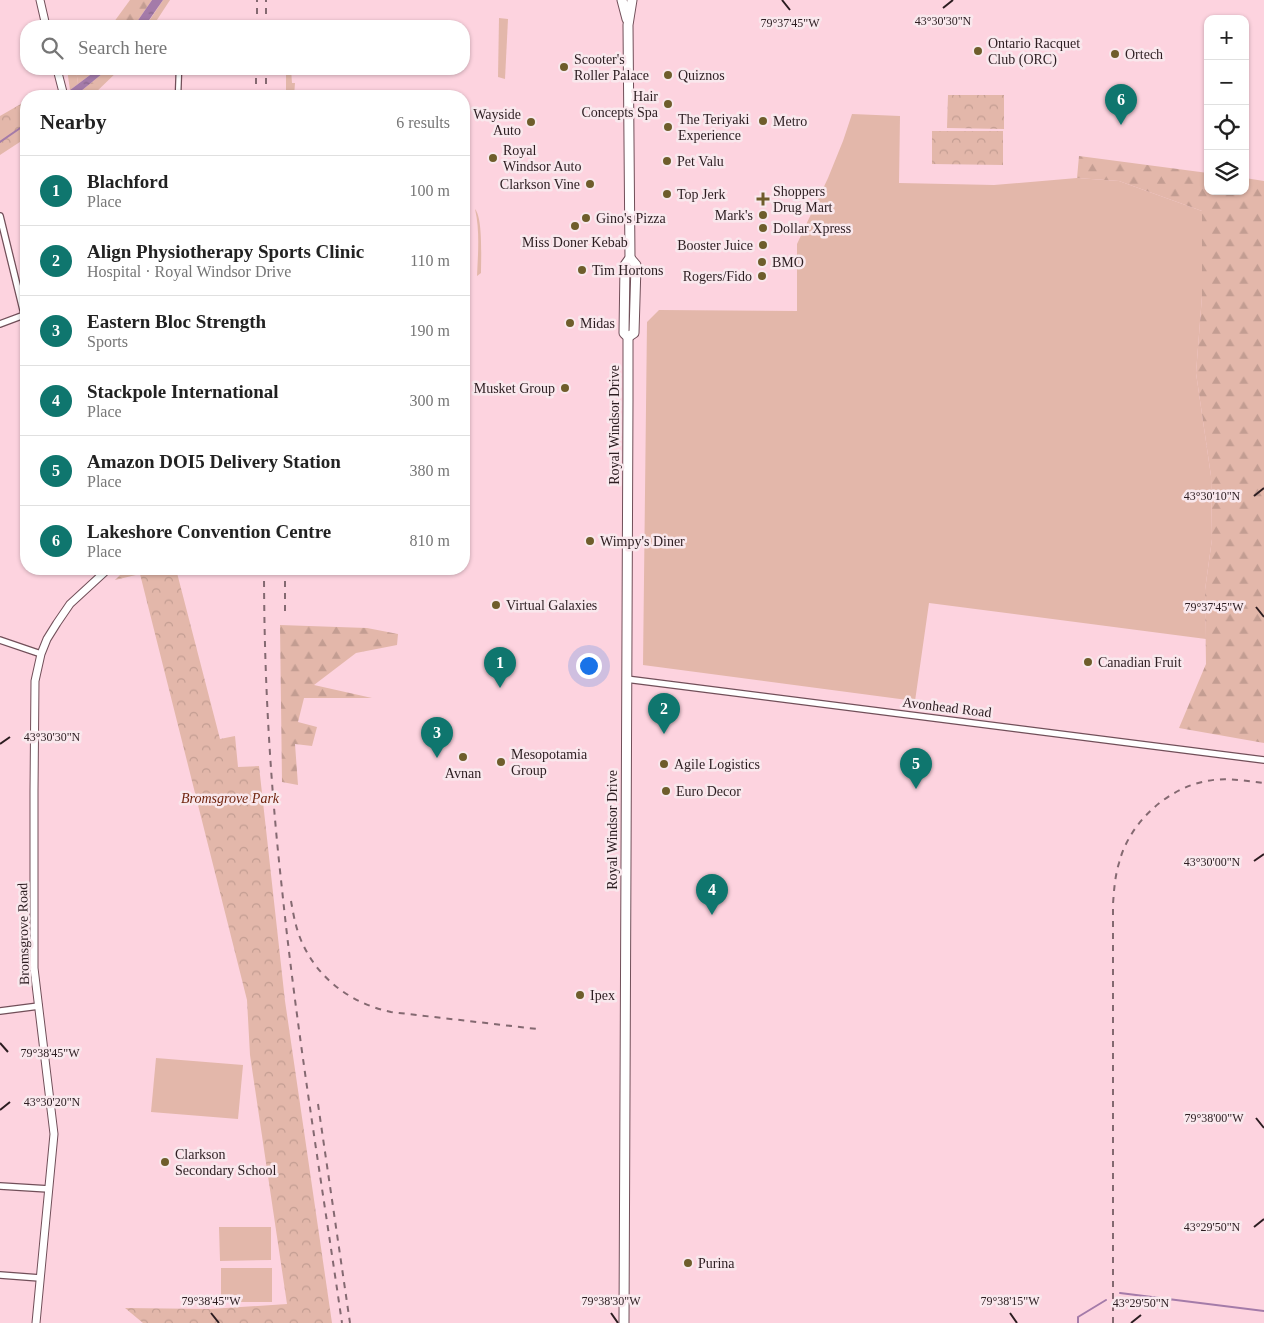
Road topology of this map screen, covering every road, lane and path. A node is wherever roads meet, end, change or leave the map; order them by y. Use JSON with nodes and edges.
{"nodes":[{"id":1,"x":40,"y":0,"type":"edge"},
{"id":2,"x":622,"y":0,"type":"edge"},
{"id":3,"x":632,"y":0,"type":"edge"},
{"id":4,"x":45,"y":20,"type":"edge"},
{"id":5,"x":628,"y":25,"type":"junction"},
{"id":6,"x":58,"y":75,"type":"edge"},
{"id":7,"x":179,"y":75,"type":"edge"},
{"id":8,"x":62,"y":90,"type":"edge"},
{"id":9,"x":178,"y":90,"type":"edge"},
{"id":10,"x":0,"y":219,"type":"edge"},
{"id":11,"x":20,"y":299,"type":"edge"},
{"id":12,"x":20,"y":316,"type":"edge"},
{"id":13,"x":0,"y":324,"type":"edge"},
{"id":14,"x":101,"y":575,"type":"edge"},
{"id":15,"x":0,"y":640,"type":"edge"},
{"id":16,"x":40,"y":654,"type":"junction"},
{"id":17,"x":626,"y":679,"type":"junction"},
{"id":18,"x":1264,"y":760,"type":"edge"},
{"id":19,"x":39,"y":1006,"type":"junction"},
{"id":20,"x":0,"y":1011,"type":"edge"},
{"id":21,"x":0,"y":1186,"type":"edge"},
{"id":22,"x":48,"y":1189,"type":"junction"},
{"id":23,"x":0,"y":1275,"type":"edge"},
{"id":24,"x":40,"y":1278,"type":"junction"},
{"id":25,"x":36,"y":1323,"type":"edge"},
{"id":26,"x":624,"y":1323,"type":"edge"}],
"edges":[{"from":1,"to":4,"type":"street"},
{"from":2,"to":5,"type":"main road","name":"Royal Windsor Drive"},
{"from":3,"to":5,"type":"main road","name":"Royal Windsor Drive"},
{"from":5,"to":17,"type":"main road","name":"Royal Windsor Drive"},
{"from":6,"to":8,"type":"street"},
{"from":7,"to":9,"type":"street"},
{"from":10,"to":11,"type":"street"},
{"from":12,"to":13,"type":"street"},
{"from":14,"to":16,"type":"street","name":"Bromsgrove Road"},
{"from":15,"to":16,"type":"street"},
{"from":16,"to":19,"type":"street","name":"Bromsgrove Road"},
{"from":17,"to":18,"type":"street","name":"Avonhead Road"},
{"from":17,"to":26,"type":"main road","name":"Royal Windsor Drive"},
{"from":19,"to":20,"type":"street"},
{"from":19,"to":22,"type":"street","name":"Bromsgrove Road"},
{"from":21,"to":22,"type":"street"},
{"from":22,"to":24,"type":"street","name":"Bromsgrove Road"},
{"from":23,"to":24,"type":"street"},
{"from":24,"to":25,"type":"street","name":"Bromsgrove Road"}]}
